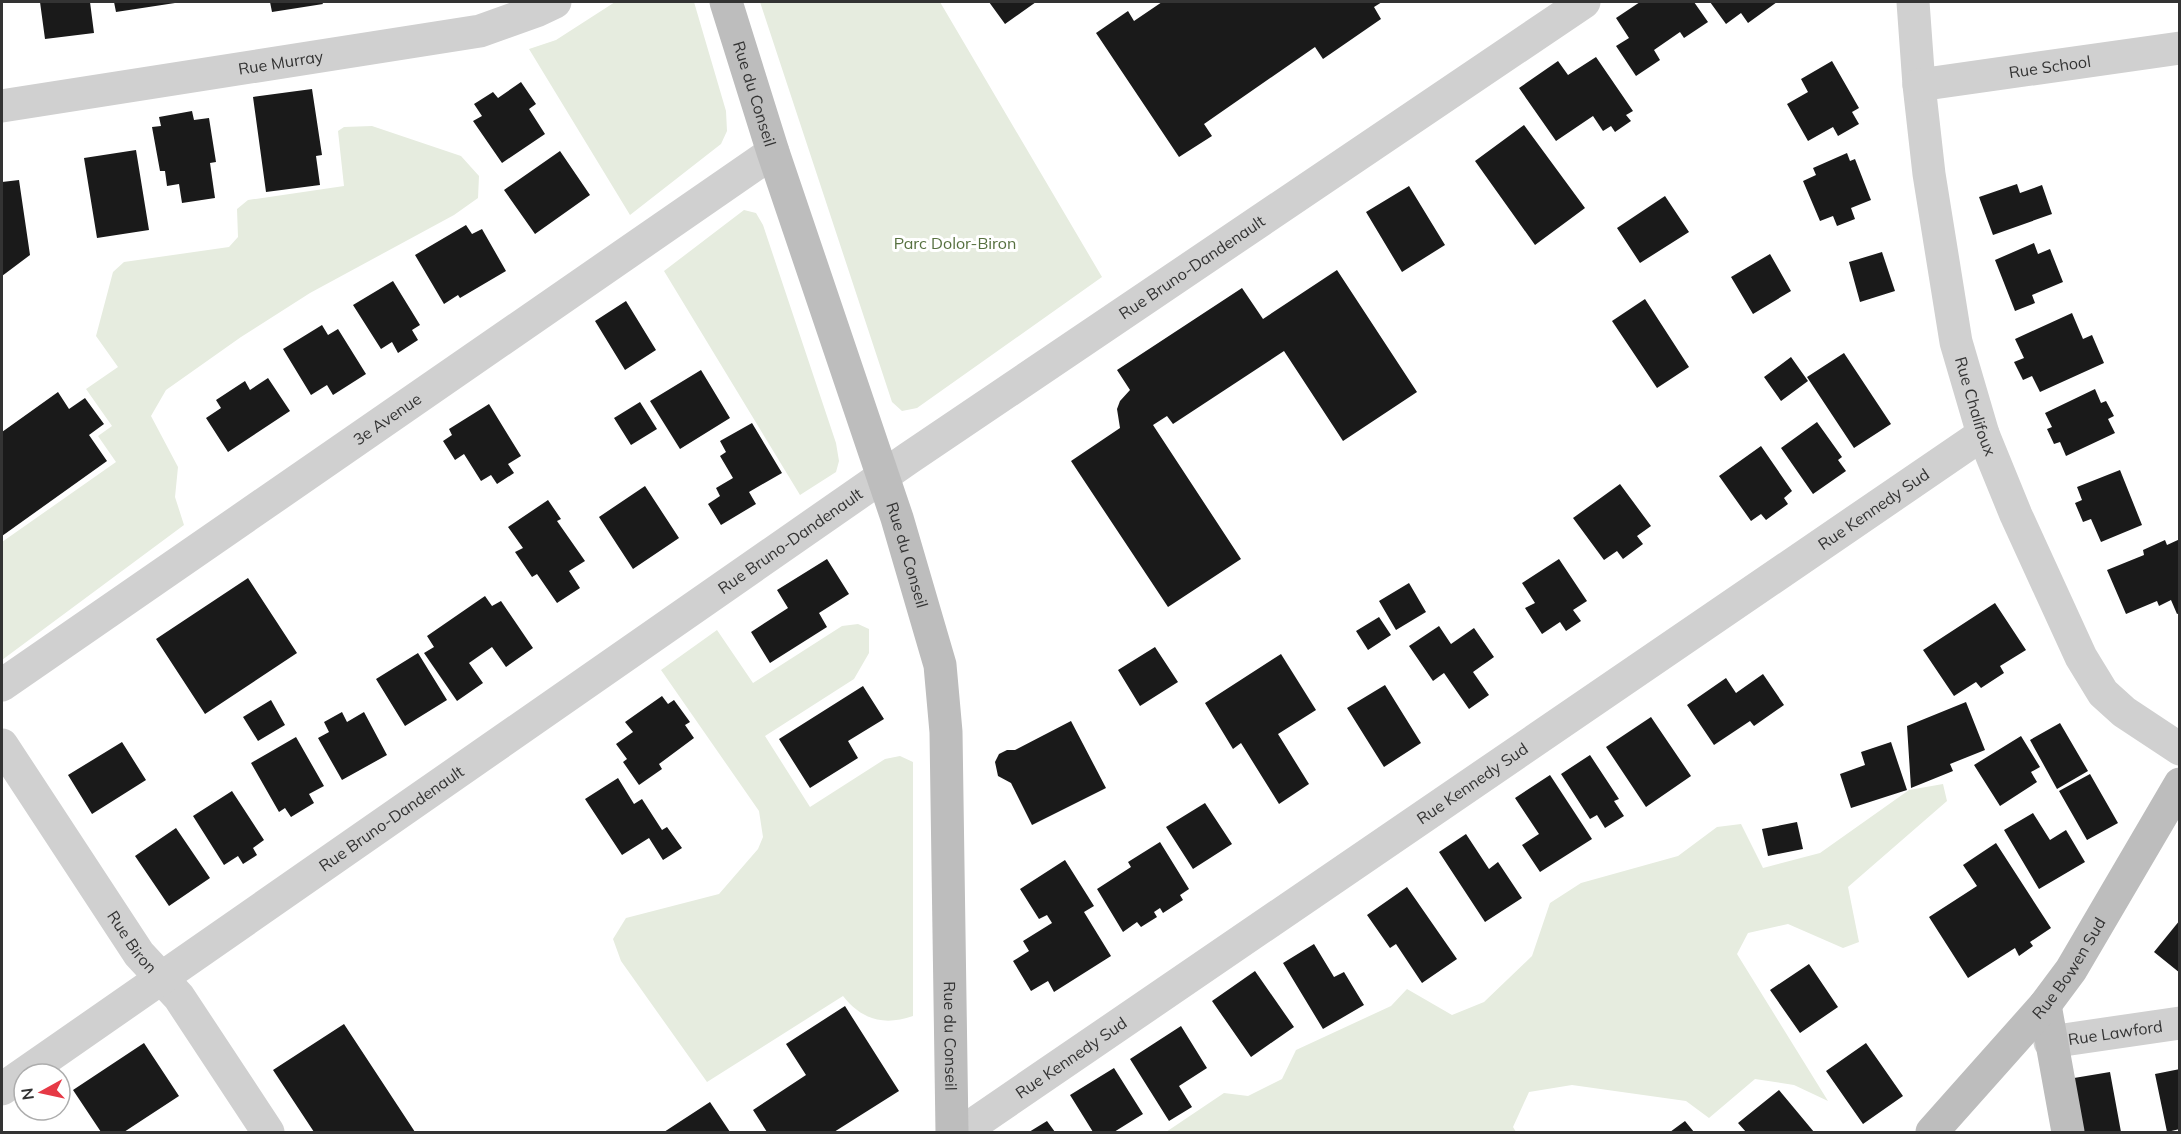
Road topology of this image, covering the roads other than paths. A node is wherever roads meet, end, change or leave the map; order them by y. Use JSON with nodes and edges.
{"nodes":[{"id":1,"x":555,"y":2,"type":"edge"},
{"id":2,"x":726,"y":2,"type":"edge"},
{"id":3,"x":1584,"y":2,"type":"edge"},
{"id":4,"x":1913,"y":2,"type":"edge"},
{"id":5,"x":2180,"y":48,"type":"edge"},
{"id":6,"x":1919,"y":85,"type":"junction"},
{"id":7,"x":2,"y":106,"type":"edge"},
{"id":8,"x":774,"y":152,"type":"junction"},
{"id":9,"x":1983,"y":434,"type":"junction"},
{"id":10,"x":883,"y":476,"type":"junction"},
{"id":11,"x":2,"y":685,"type":"edge"},
{"id":12,"x":2,"y":745,"type":"edge"},
{"id":13,"x":2180,"y":749,"type":"edge"},
{"id":14,"x":2180,"y":784,"type":"edge"},
{"id":15,"x":160,"y":977,"type":"junction"},
{"id":16,"x":2045,"y":1005,"type":"junction"},
{"id":17,"x":2180,"y":1023,"type":"edge"},
{"id":18,"x":2050,"y":1042,"type":"junction"},
{"id":19,"x":2,"y":1089,"type":"edge"},
{"id":20,"x":268,"y":1132,"type":"edge"},
{"id":21,"x":952,"y":1132,"type":"edge"},
{"id":22,"x":962,"y":1132,"type":"edge"},
{"id":23,"x":1932,"y":1132,"type":"edge"},
{"id":24,"x":2068,"y":1132,"type":"edge"}],
"edges":[{"from":1,"to":7,"type":"street","name":"Rue Murray"},
{"from":2,"to":8,"type":"street","name":"Rue du Conseil"},
{"from":3,"to":10,"type":"street","name":"Rue Bruno-Dandenault"},
{"from":4,"to":6,"type":"street","name":"Rue Chalifoux"},
{"from":5,"to":6,"type":"street","name":"Rue School"},
{"from":6,"to":9,"type":"street","name":"Rue Chalifoux"},
{"from":8,"to":10,"type":"street","name":"Rue du Conseil"},
{"from":8,"to":11,"type":"street","name":"3e Avenue"},
{"from":9,"to":13,"type":"street","name":"Rue Chalifoux"},
{"from":9,"to":22,"type":"street","name":"Rue Kennedy Sud"},
{"from":10,"to":15,"type":"street","name":"Rue Bruno-Dandenault"},
{"from":10,"to":21,"type":"street","name":"Rue du Conseil"},
{"from":12,"to":15,"type":"street","name":"Rue Biron"},
{"from":14,"to":16,"type":"street","name":"Rue Bowen Sud"},
{"from":15,"to":19,"type":"street","name":"Rue Bruno-Dandenault"},
{"from":15,"to":20,"type":"street","name":"Rue Biron"},
{"from":16,"to":18,"type":"street"},
{"from":16,"to":23,"type":"street","name":"Rue Bowen Sud"},
{"from":17,"to":18,"type":"street","name":"Rue Lawford"},
{"from":18,"to":24,"type":"street"}]}
